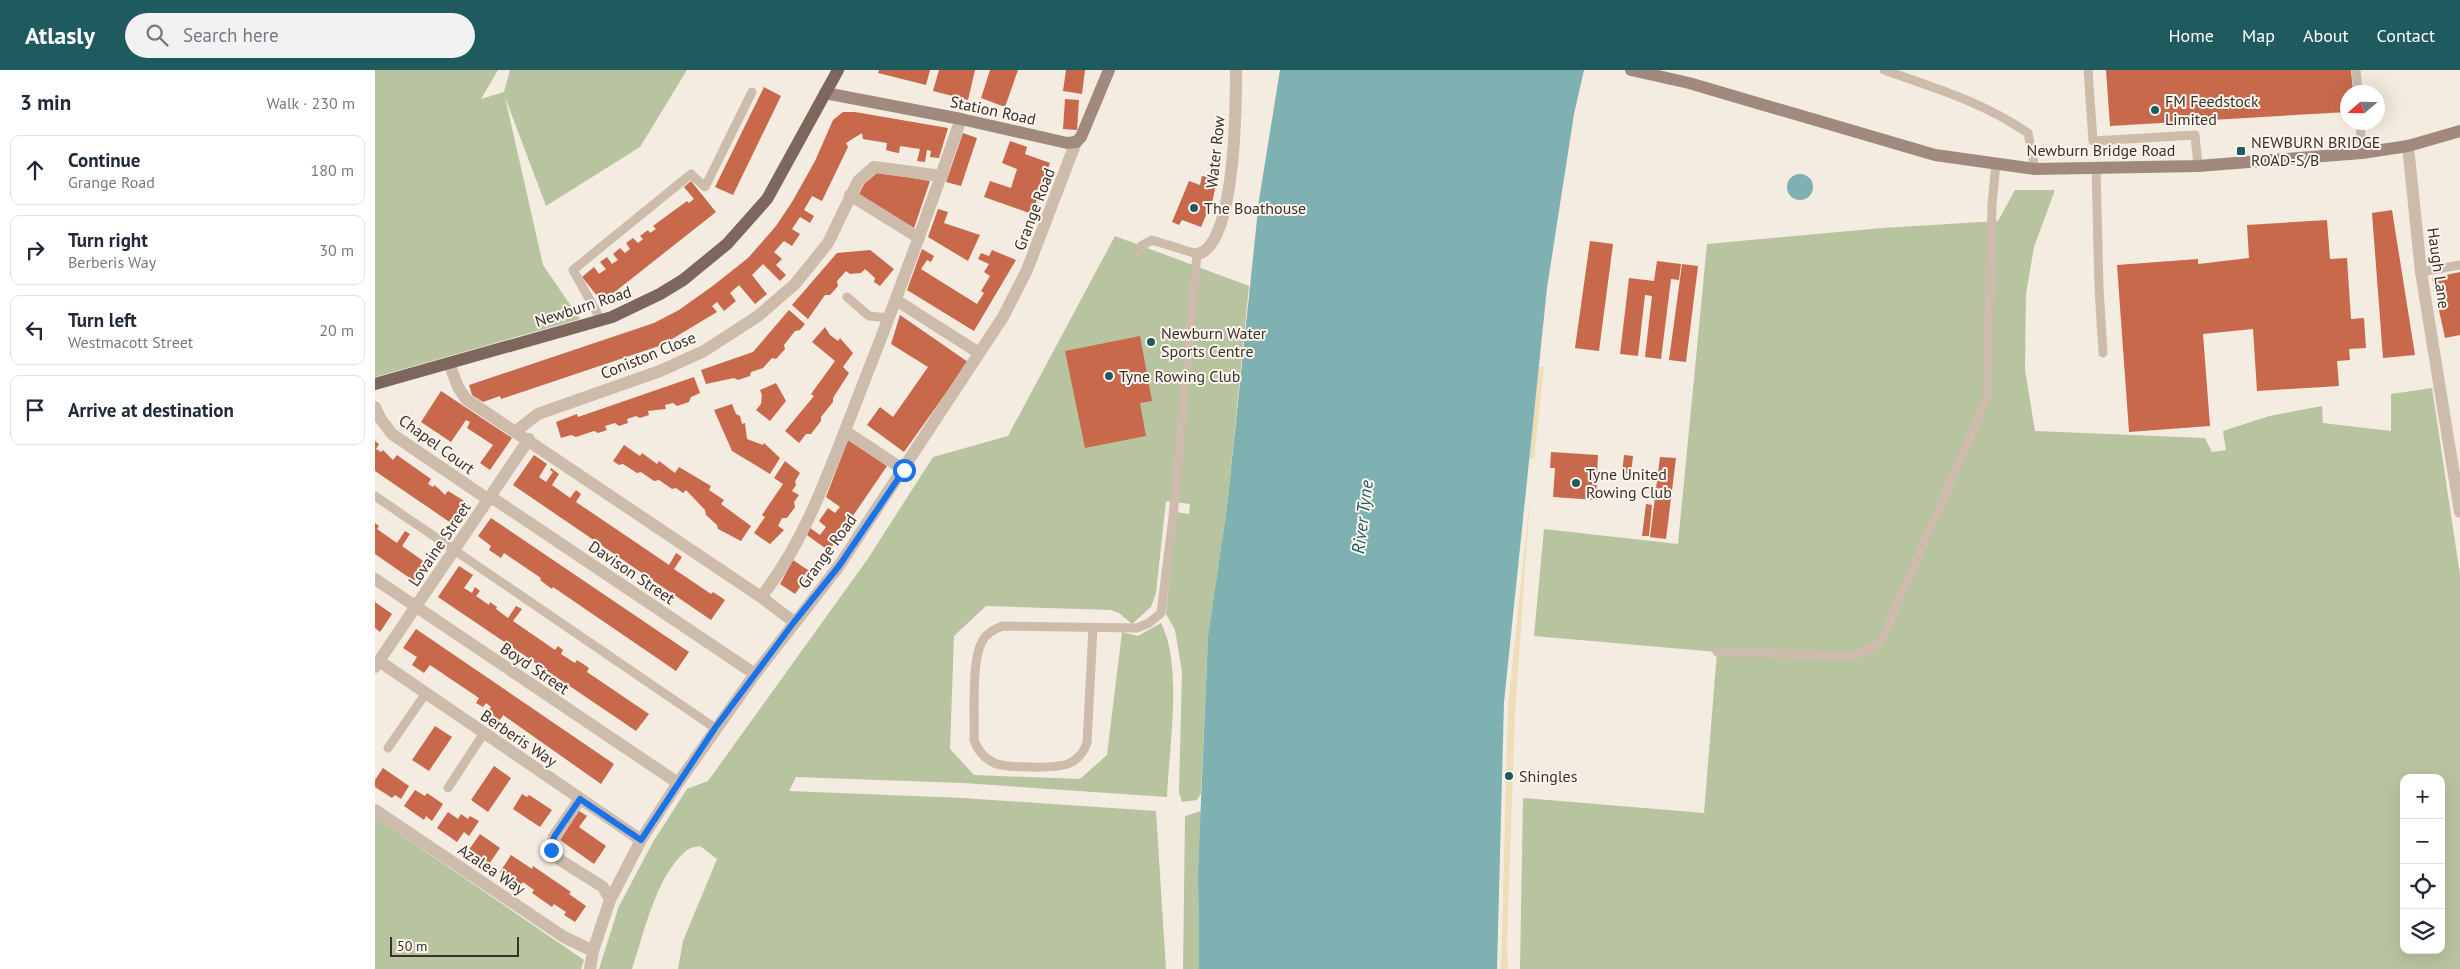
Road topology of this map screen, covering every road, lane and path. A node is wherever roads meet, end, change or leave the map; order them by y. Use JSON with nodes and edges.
{"nodes":[{"id":1,"x":838,"y":70,"type":"edge"},
{"id":2,"x":1109,"y":70,"type":"edge"},
{"id":3,"x":1236,"y":70,"type":"edge"},
{"id":4,"x":1631,"y":70,"type":"edge"},
{"id":5,"x":1884,"y":70,"type":"edge"},
{"id":6,"x":2088,"y":70,"type":"edge"},
{"id":7,"x":2356,"y":70,"type":"edge"},
{"id":8,"x":2357,"y":85,"type":"edge"},
{"id":9,"x":752,"y":92,"type":"dead end"},
{"id":10,"x":825,"y":93,"type":"junction"},
{"id":11,"x":961,"y":119,"type":"junction"},
{"id":12,"x":2361,"y":130,"type":"edge"},
{"id":13,"x":2460,"y":131,"type":"edge"},
{"id":14,"x":1076,"y":142,"type":"junction"},
{"id":15,"x":2407,"y":146,"type":"junction"},
{"id":16,"x":2362,"y":153,"type":"junction"},
{"id":17,"x":1996,"y":163,"type":"junction"},
{"id":18,"x":2198,"y":166,"type":"junction"},
{"id":19,"x":2096,"y":168,"type":"junction"},
{"id":20,"x":2035,"y":169,"type":"junction"},
{"id":21,"x":942,"y":176,"type":"junction"},
{"id":22,"x":850,"y":195,"type":"junction"},
{"id":23,"x":919,"y":238,"type":"junction"},
{"id":24,"x":1138,"y":252,"type":"dead end"},
{"id":25,"x":1197,"y":254,"type":"junction"},
{"id":26,"x":2460,"y":265,"type":"edge"},
{"id":27,"x":2421,"y":272,"type":"junction"},
{"id":28,"x":847,"y":297,"type":"dead end"},
{"id":29,"x":896,"y":300,"type":"junction"},
{"id":30,"x":889,"y":318,"type":"junction"},
{"id":31,"x":601,"y":320,"type":"junction"},
{"id":32,"x":979,"y":353,"type":"junction"},
{"id":33,"x":2103,"y":353,"type":"dead end"},
{"id":34,"x":449,"y":363,"type":"junction"},
{"id":35,"x":375,"y":384,"type":"edge"},
{"id":36,"x":375,"y":407,"type":"edge"},
{"id":37,"x":516,"y":431,"type":"junction"},
{"id":38,"x":845,"y":431,"type":"junction"},
{"id":39,"x":529,"y":439,"type":"junction"},
{"id":40,"x":904,"y":470,"type":"junction"},
{"id":41,"x":375,"y":496,"type":"edge"},
{"id":42,"x":490,"y":499,"type":"junction"},
{"id":43,"x":2460,"y":512,"type":"edge"},
{"id":44,"x":454,"y":550,"type":"junction"},
{"id":45,"x":375,"y":579,"type":"edge"},
{"id":46,"x":761,"y":597,"type":"junction"},
{"id":47,"x":416,"y":607,"type":"junction"},
{"id":48,"x":794,"y":622,"type":"junction"},
{"id":49,"x":1093,"y":628,"type":"junction"},
{"id":50,"x":1717,"y":652,"type":"dead end"},
{"id":51,"x":376,"y":662,"type":"edge"},
{"id":52,"x":755,"y":674,"type":"junction"},
{"id":53,"x":426,"y":693,"type":"junction"},
{"id":54,"x":715,"y":728,"type":"junction"},
{"id":55,"x":484,"y":733,"type":"junction"},
{"id":56,"x":388,"y":748,"type":"dead end"},
{"id":57,"x":677,"y":783,"type":"junction"},
{"id":58,"x":448,"y":788,"type":"dead end"},
{"id":59,"x":580,"y":799,"type":"junction"},
{"id":60,"x":375,"y":810,"type":"edge"},
{"id":61,"x":641,"y":840,"type":"junction"},
{"id":62,"x":610,"y":900,"type":"junction"},
{"id":63,"x":593,"y":951,"type":"junction"},
{"id":64,"x":590,"y":969,"type":"edge"}],
"edges":[{"from":1,"to":10,"type":"main road","name":"Newburn Road"},
{"from":2,"to":14,"type":"street"},
{"from":3,"to":25,"type":"street","name":"Water Row"},
{"from":4,"to":17,"type":"street","name":"Newburn Bridge Road"},
{"from":5,"to":20,"type":"lane"},
{"from":6,"to":18,"type":"lane"},
{"from":7,"to":8,"type":"lane"},
{"from":9,"to":31,"type":"lane"},
{"from":10,"to":11,"type":"street","name":"Station Road"},
{"from":10,"to":31,"type":"main road","name":"Newburn Road"},
{"from":11,"to":14,"type":"street","name":"Station Road"},
{"from":11,"to":21,"type":"street"},
{"from":12,"to":16,"type":"lane"},
{"from":13,"to":15,"type":"street","name":"Newburn Bridge Road"},
{"from":14,"to":32,"type":"street","name":"Grange Road"},
{"from":15,"to":16,"type":"street","name":"Newburn Bridge Road"},
{"from":15,"to":27,"type":"street","name":"Haugh Lane"},
{"from":16,"to":18,"type":"street","name":"Newburn Bridge Road"},
{"from":17,"to":20,"type":"street","name":"Newburn Bridge Road"},
{"from":17,"to":50,"type":"lane"},
{"from":18,"to":19,"type":"street","name":"Newburn Bridge Road"},
{"from":19,"to":20,"type":"street","name":"Newburn Bridge Road"},
{"from":19,"to":33,"type":"lane"},
{"from":21,"to":22,"type":"street","name":"Coniston Close"},
{"from":21,"to":23,"type":"street"},
{"from":22,"to":23,"type":"street"},
{"from":22,"to":37,"type":"street","name":"Coniston Close"},
{"from":23,"to":29,"type":"street"},
{"from":24,"to":25,"type":"lane"},
{"from":25,"to":49,"type":"lane"},
{"from":26,"to":27,"type":"lane"},
{"from":27,"to":43,"type":"street","name":"Haugh Lane"},
{"from":28,"to":30,"type":"lane"},
{"from":29,"to":30,"type":"street"},
{"from":29,"to":32,"type":"street"},
{"from":30,"to":38,"type":"street"},
{"from":31,"to":34,"type":"main road","name":"Newburn Road"},
{"from":32,"to":40,"type":"street","name":"Grange Road"},
{"from":34,"to":35,"type":"main road","name":"Newburn Road"},
{"from":34,"to":37,"type":"street"},
{"from":36,"to":42,"type":"street","name":"Chapel Court"},
{"from":37,"to":39,"type":"street"},
{"from":38,"to":40,"type":"street"},
{"from":38,"to":46,"type":"street"},
{"from":39,"to":42,"type":"street","name":"Lovaine Street"},
{"from":39,"to":46,"type":"street"},
{"from":40,"to":48,"type":"street","name":"Grange Road"},
{"from":41,"to":44,"type":"lane"},
{"from":42,"to":44,"type":"street","name":"Lovaine Street"},
{"from":42,"to":52,"type":"street","name":"Davison Street"},
{"from":44,"to":47,"type":"street","name":"Lovaine Street"},
{"from":44,"to":54,"type":"lane"},
{"from":45,"to":47,"type":"street","name":"Boyd Street"},
{"from":46,"to":48,"type":"street"},
{"from":47,"to":51,"type":"street","name":"Lovaine Street"},
{"from":47,"to":57,"type":"street","name":"Boyd Street"},
{"from":48,"to":52,"type":"street","name":"Grange Road"},
{"from":49,"to":49,"type":"lane"},
{"from":51,"to":53,"type":"street","name":"Berberis Way"},
{"from":52,"to":54,"type":"street","name":"Grange Road"},
{"from":53,"to":55,"type":"street","name":"Berberis Way"},
{"from":53,"to":56,"type":"lane"},
{"from":54,"to":57,"type":"street","name":"Grange Road"},
{"from":55,"to":58,"type":"lane"},
{"from":55,"to":59,"type":"street","name":"Berberis Way"},
{"from":57,"to":61,"type":"street","name":"Grange Road"},
{"from":59,"to":61,"type":"street","name":"Berberis Way"},
{"from":59,"to":62,"type":"street"},
{"from":60,"to":63,"type":"street","name":"Azalea Way"},
{"from":61,"to":62,"type":"street","name":"Grange Road"},
{"from":62,"to":63,"type":"street","name":"Grange Road"},
{"from":63,"to":64,"type":"street","name":"Grange Road"}]}
